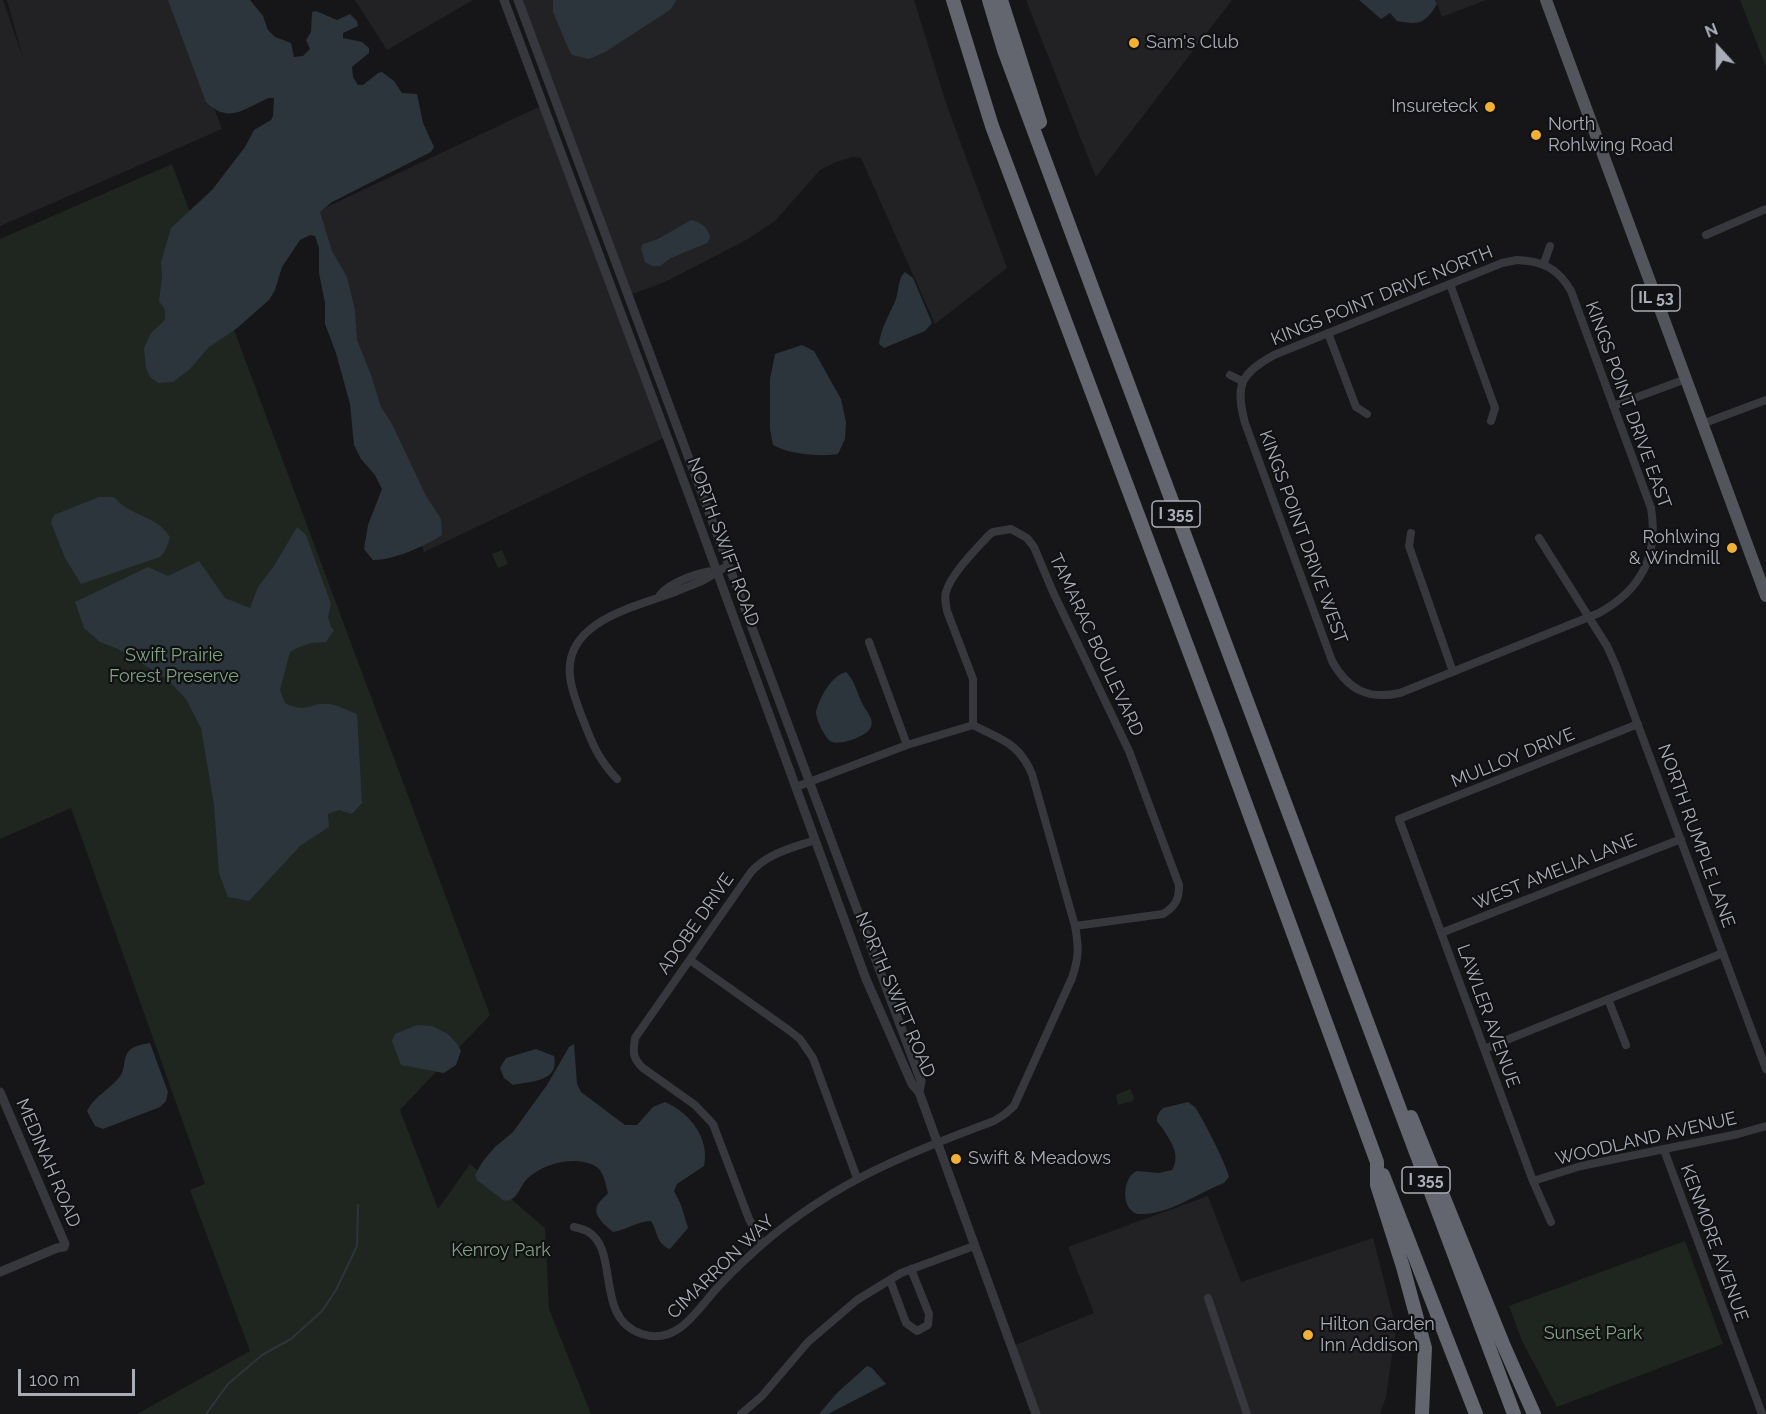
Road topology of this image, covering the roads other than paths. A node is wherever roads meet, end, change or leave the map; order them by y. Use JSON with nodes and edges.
{"nodes":[{"id":1,"x":504,"y":0,"type":"edge"},
{"id":2,"x":518,"y":0,"type":"edge"},
{"id":3,"x":953,"y":0,"type":"edge"},
{"id":4,"x":989,"y":0,"type":"edge"},
{"id":5,"x":1001,"y":0,"type":"edge"},
{"id":6,"x":1546,"y":0,"type":"edge"},
{"id":7,"x":1766,"y":209,"type":"edge"},
{"id":8,"x":1072,"y":231,"type":"junction"},
{"id":9,"x":1706,"y":235,"type":"dead end"},
{"id":10,"x":1550,"y":246,"type":"dead end"},
{"id":11,"x":1544,"y":263,"type":"junction"},
{"id":12,"x":1450,"y":284,"type":"junction"},
{"id":13,"x":1328,"y":333,"type":"junction"},
{"id":14,"x":1230,"y":375,"type":"dead end"},
{"id":15,"x":1686,"y":379,"type":"junction"},
{"id":16,"x":1242,"y":381,"type":"junction"},
{"id":17,"x":1766,"y":400,"type":"edge"},
{"id":18,"x":1613,"y":406,"type":"junction"},
{"id":19,"x":1367,"y":414,"type":"dead end"},
{"id":20,"x":1491,"y":421,"type":"dead end"},
{"id":21,"x":1702,"y":424,"type":"junction"},
{"id":22,"x":1411,"y":533,"type":"dead end"},
{"id":23,"x":1539,"y":538,"type":"dead end"},
{"id":24,"x":728,"y":566,"type":"junction"},
{"id":25,"x":715,"y":571,"type":"junction"},
{"id":26,"x":1766,"y":597,"type":"edge"},
{"id":27,"x":1589,"y":618,"type":"junction"},
{"id":28,"x":869,"y":642,"type":"dead end"},
{"id":29,"x":1453,"y":672,"type":"junction"},
{"id":30,"x":1361,"y":692,"type":"junction"},
{"id":31,"x":1356,"y":701,"type":"dead end"},
{"id":32,"x":1638,"y":724,"type":"junction"},
{"id":33,"x":973,"y":725,"type":"junction"},
{"id":34,"x":907,"y":745,"type":"junction"},
{"id":35,"x":617,"y":779,"type":"dead end"},
{"id":36,"x":809,"y":782,"type":"junction"},
{"id":37,"x":795,"y":787,"type":"junction"},
{"id":38,"x":1399,"y":819,"type":"joint"},
{"id":39,"x":1681,"y":839,"type":"junction"},
{"id":40,"x":815,"y":840,"type":"junction"},
{"id":41,"x":1075,"y":926,"type":"junction"},
{"id":42,"x":1441,"y":933,"type":"junction"},
{"id":43,"x":1338,"y":947,"type":"junction"},
{"id":44,"x":1723,"y":953,"type":"junction"},
{"id":45,"x":690,"y":960,"type":"junction"},
{"id":46,"x":1608,"y":999,"type":"junction"},
{"id":47,"x":1626,"y":1046,"type":"dead end"},
{"id":48,"x":1484,"y":1049,"type":"junction"},
{"id":49,"x":1764,"y":1057,"type":"edge"},
{"id":50,"x":1766,"y":1069,"type":"edge"},
{"id":51,"x":0,"y":1092,"type":"edge"},
{"id":52,"x":919,"y":1092,"type":"junction"},
{"id":53,"x":1766,"y":1126,"type":"edge"},
{"id":54,"x":937,"y":1143,"type":"junction"},
{"id":55,"x":1664,"y":1150,"type":"junction"},
{"id":56,"x":1377,"y":1162,"type":"junction"},
{"id":57,"x":857,"y":1178,"type":"junction"},
{"id":58,"x":1533,"y":1181,"type":"junction"},
{"id":59,"x":1551,"y":1222,"type":"dead end"},
{"id":60,"x":574,"y":1227,"type":"dead end"},
{"id":61,"x":762,"y":1243,"type":"junction"},
{"id":62,"x":974,"y":1246,"type":"junction"},
{"id":63,"x":911,"y":1269,"type":"junction"},
{"id":64,"x":0,"y":1272,"type":"edge"},
{"id":65,"x":890,"y":1280,"type":"junction"},
{"id":66,"x":1208,"y":1298,"type":"dead end"},
{"id":67,"x":741,"y":1414,"type":"edge"},
{"id":68,"x":1036,"y":1414,"type":"edge"},
{"id":69,"x":1247,"y":1414,"type":"edge"},
{"id":70,"x":1422,"y":1414,"type":"edge"},
{"id":71,"x":1476,"y":1414,"type":"edge"},
{"id":72,"x":1514,"y":1414,"type":"edge"},
{"id":73,"x":1534,"y":1414,"type":"edge"},
{"id":74,"x":1762,"y":1414,"type":"edge"}],
"edges":[{"from":1,"to":25,"type":"street","name":"NORTH SWIFT ROAD"},
{"from":2,"to":24,"type":"street","name":"NORTH SWIFT ROAD"},
{"from":3,"to":56,"type":"highway","number":"I 355"},
{"from":4,"to":8,"type":"highway","number":"I 355"},
{"from":5,"to":8,"type":"highway"},
{"from":6,"to":15,"type":"main road","number":"IL 53"},
{"from":7,"to":9,"type":"street"},
{"from":8,"to":43,"type":"highway","number":"I 355"},
{"from":10,"to":11,"type":"street"},
{"from":11,"to":12,"type":"street","name":"KINGS POINT DRIVE NORTH"},
{"from":11,"to":18,"type":"street","name":"KINGS POINT DRIVE EAST"},
{"from":12,"to":13,"type":"street","name":"KINGS POINT DRIVE NORTH"},
{"from":12,"to":20,"type":"street"},
{"from":13,"to":16,"type":"street","name":"KINGS POINT DRIVE NORTH"},
{"from":13,"to":19,"type":"street"},
{"from":14,"to":16,"type":"street"},
{"from":15,"to":18,"type":"street"},
{"from":15,"to":21,"type":"main road","number":"IL 53"},
{"from":16,"to":30,"type":"street","name":"KINGS POINT DRIVE WEST"},
{"from":17,"to":21,"type":"street"},
{"from":18,"to":27,"type":"street","name":"KINGS POINT DRIVE EAST"},
{"from":21,"to":26,"type":"main road","number":"IL 53"},
{"from":22,"to":29,"type":"street"},
{"from":23,"to":27,"type":"street","name":"NORTH RUMPLE LANE"},
{"from":24,"to":25,"type":"street"},
{"from":24,"to":36,"type":"street","name":"NORTH SWIFT ROAD"},
{"from":25,"to":35,"type":"street"},
{"from":25,"to":37,"type":"street","name":"NORTH SWIFT ROAD"},
{"from":27,"to":29,"type":"street"},
{"from":27,"to":32,"type":"street","name":"NORTH RUMPLE LANE"},
{"from":28,"to":34,"type":"street"},
{"from":29,"to":30,"type":"street"},
{"from":30,"to":31,"type":"street"},
{"from":32,"to":38,"type":"street","name":"MULLOY DRIVE"},
{"from":32,"to":39,"type":"street","name":"NORTH RUMPLE LANE"},
{"from":33,"to":34,"type":"street"},
{"from":33,"to":41,"type":"street","name":"CIMARRON WAY"},
{"from":33,"to":41,"type":"street","name":"TAMARAC BOULEVARD"},
{"from":34,"to":36,"type":"street"},
{"from":36,"to":37,"type":"street"},
{"from":36,"to":52,"type":"street","name":"NORTH SWIFT ROAD"},
{"from":37,"to":40,"type":"street","name":"NORTH SWIFT ROAD"},
{"from":38,"to":42,"type":"street","name":"LAWLER AVENUE"},
{"from":39,"to":42,"type":"street","name":"WEST AMELIA LANE"},
{"from":39,"to":44,"type":"street","name":"NORTH RUMPLE LANE"},
{"from":40,"to":45,"type":"street","name":"ADOBE DRIVE"},
{"from":40,"to":52,"type":"street","name":"NORTH SWIFT ROAD"},
{"from":41,"to":54,"type":"street","name":"CIMARRON WAY"},
{"from":42,"to":48,"type":"street","name":"LAWLER AVENUE"},
{"from":43,"to":72,"type":"highway","number":"I 355"},
{"from":43,"to":73,"type":"highway"},
{"from":44,"to":46,"type":"street"},
{"from":44,"to":49,"type":"street","name":"NORTH RUMPLE LANE"},
{"from":45,"to":57,"type":"street"},
{"from":45,"to":61,"type":"street","name":"ADOBE DRIVE"},
{"from":46,"to":47,"type":"street"},
{"from":46,"to":48,"type":"street"},
{"from":48,"to":58,"type":"street","name":"LAWLER AVENUE"},
{"from":49,"to":50,"type":"street","name":"NORTH RUMPLE LANE"},
{"from":51,"to":64,"type":"street","name":"MEDINAH ROAD"},
{"from":52,"to":54,"type":"street","name":"NORTH SWIFT ROAD"},
{"from":53,"to":55,"type":"street","name":"WOODLAND AVENUE"},
{"from":54,"to":57,"type":"street","name":"CIMARRON WAY"},
{"from":54,"to":62,"type":"street","name":"NORTH SWIFT ROAD"},
{"from":55,"to":58,"type":"street","name":"WOODLAND AVENUE"},
{"from":55,"to":74,"type":"street","name":"KENMORE AVENUE"},
{"from":56,"to":70,"type":"highway"},
{"from":56,"to":71,"type":"highway","number":"I 355"},
{"from":57,"to":61,"type":"street","name":"CIMARRON WAY"},
{"from":58,"to":59,"type":"street","name":"LAWLER AVENUE"},
{"from":60,"to":61,"type":"street","name":"CIMARRON WAY"},
{"from":62,"to":63,"type":"street"},
{"from":62,"to":68,"type":"street","name":"NORTH SWIFT ROAD"},
{"from":63,"to":65,"type":"street"},
{"from":63,"to":65,"type":"street"},
{"from":65,"to":67,"type":"street"},
{"from":66,"to":69,"type":"street"}]}
